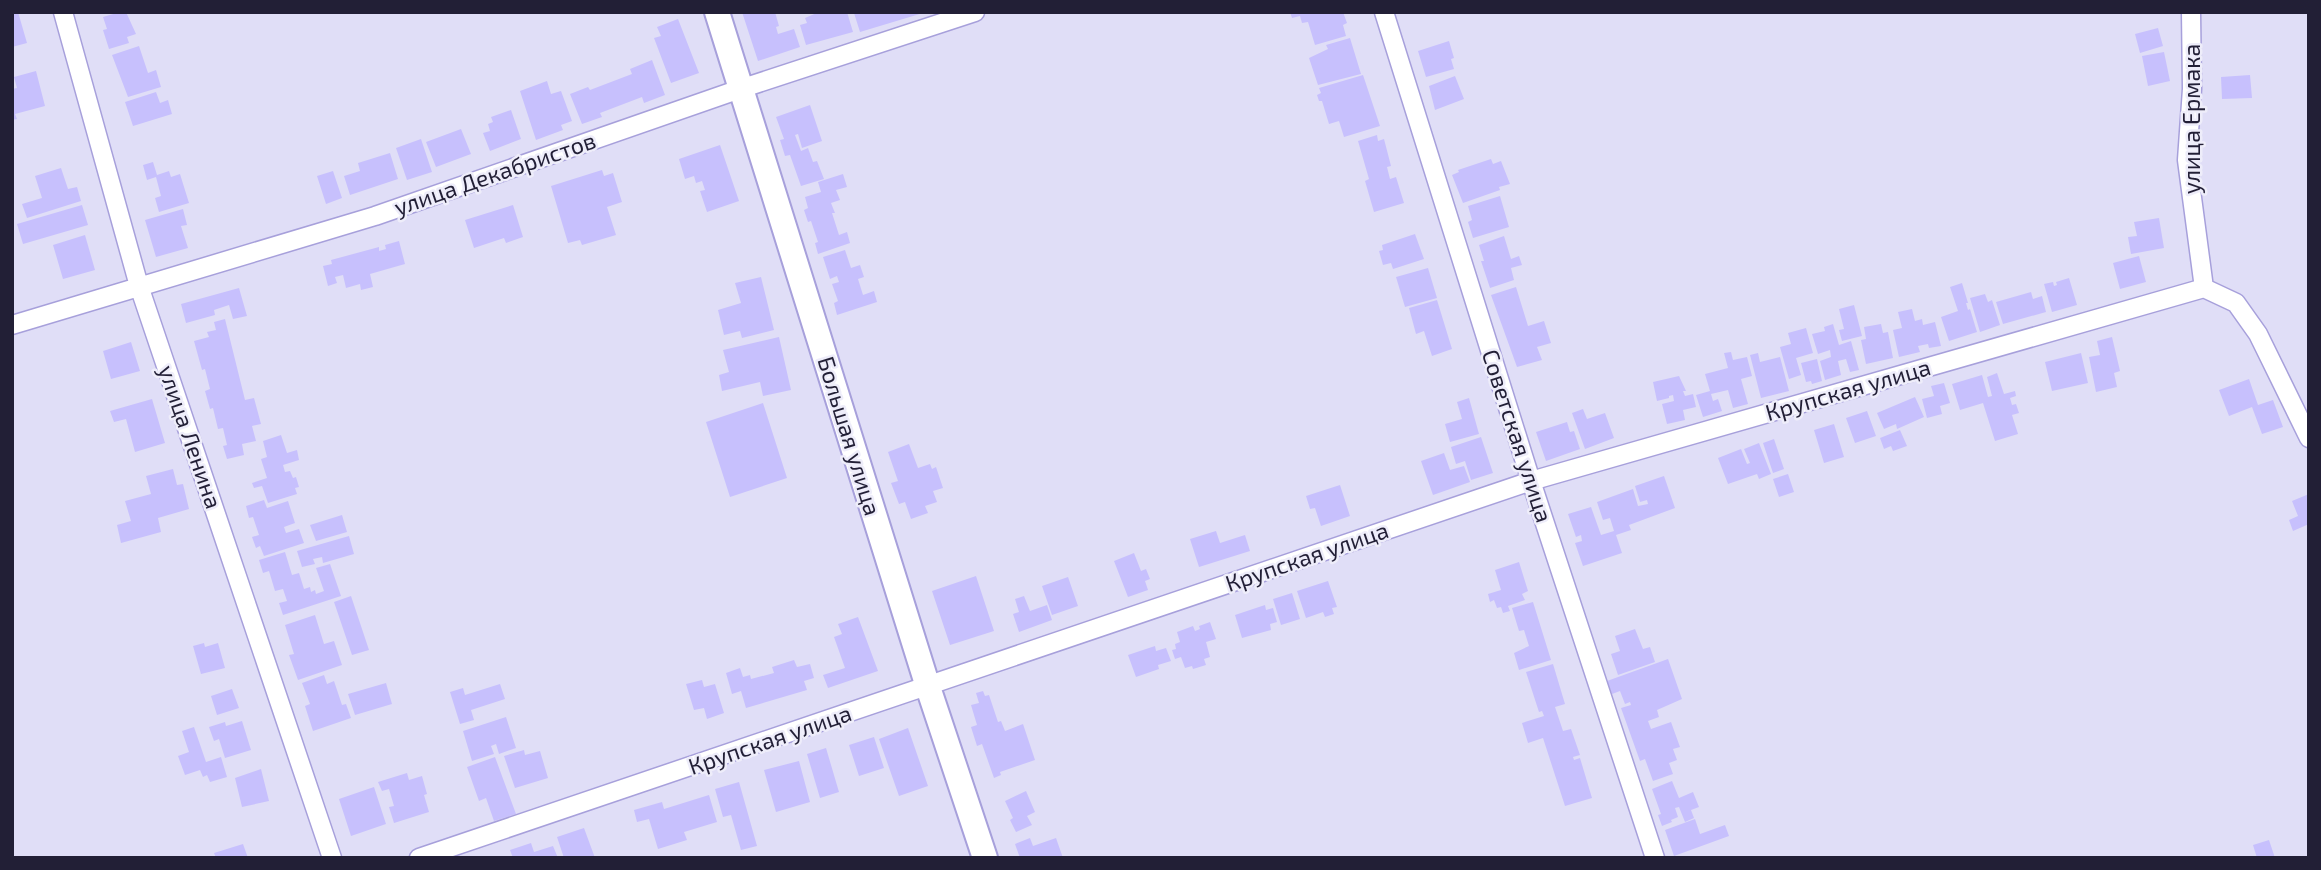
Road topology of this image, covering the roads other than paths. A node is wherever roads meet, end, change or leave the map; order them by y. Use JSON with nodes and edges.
{"nodes":[{"id":1,"x":63,"y":12,"type":"edge"},
{"id":2,"x":717,"y":12,"type":"edge"},
{"id":3,"x":975,"y":12,"type":"edge"},
{"id":4,"x":1384,"y":12,"type":"edge"},
{"id":5,"x":2191,"y":12,"type":"edge"},
{"id":6,"x":740,"y":89,"type":"junction"},
{"id":7,"x":139,"y":286,"type":"junction"},
{"id":8,"x":2204,"y":288,"type":"junction"},
{"id":9,"x":12,"y":325,"type":"edge"},
{"id":10,"x":2309,"y":438,"type":"edge"},
{"id":11,"x":1531,"y":481,"type":"junction"},
{"id":12,"x":929,"y":687,"type":"junction"},
{"id":13,"x":332,"y":858,"type":"edge"},
{"id":14,"x":419,"y":858,"type":"edge"},
{"id":15,"x":985,"y":858,"type":"edge"},
{"id":16,"x":1655,"y":858,"type":"edge"}],
"edges":[{"from":1,"to":7,"type":"street","name":"улица Ленина"},
{"from":2,"to":6,"type":"street","name":"Большая улица"},
{"from":3,"to":6,"type":"street","name":"улица Декабристов"},
{"from":4,"to":11,"type":"street","name":"Советская улица"},
{"from":5,"to":8,"type":"street","name":"улица Ермака"},
{"from":6,"to":7,"type":"street","name":"улица Декабристов"},
{"from":6,"to":12,"type":"street","name":"Большая улица"},
{"from":7,"to":9,"type":"street","name":"улица Декабристов"},
{"from":7,"to":13,"type":"street","name":"улица Ленина"},
{"from":8,"to":10,"type":"street"},
{"from":8,"to":11,"type":"street","name":"Крупская улица"},
{"from":11,"to":12,"type":"street","name":"Крупская улица"},
{"from":11,"to":16,"type":"street","name":"Советская улица"},
{"from":12,"to":14,"type":"street","name":"Крупская улица"},
{"from":12,"to":15,"type":"street","name":"Большая улица"}]}
